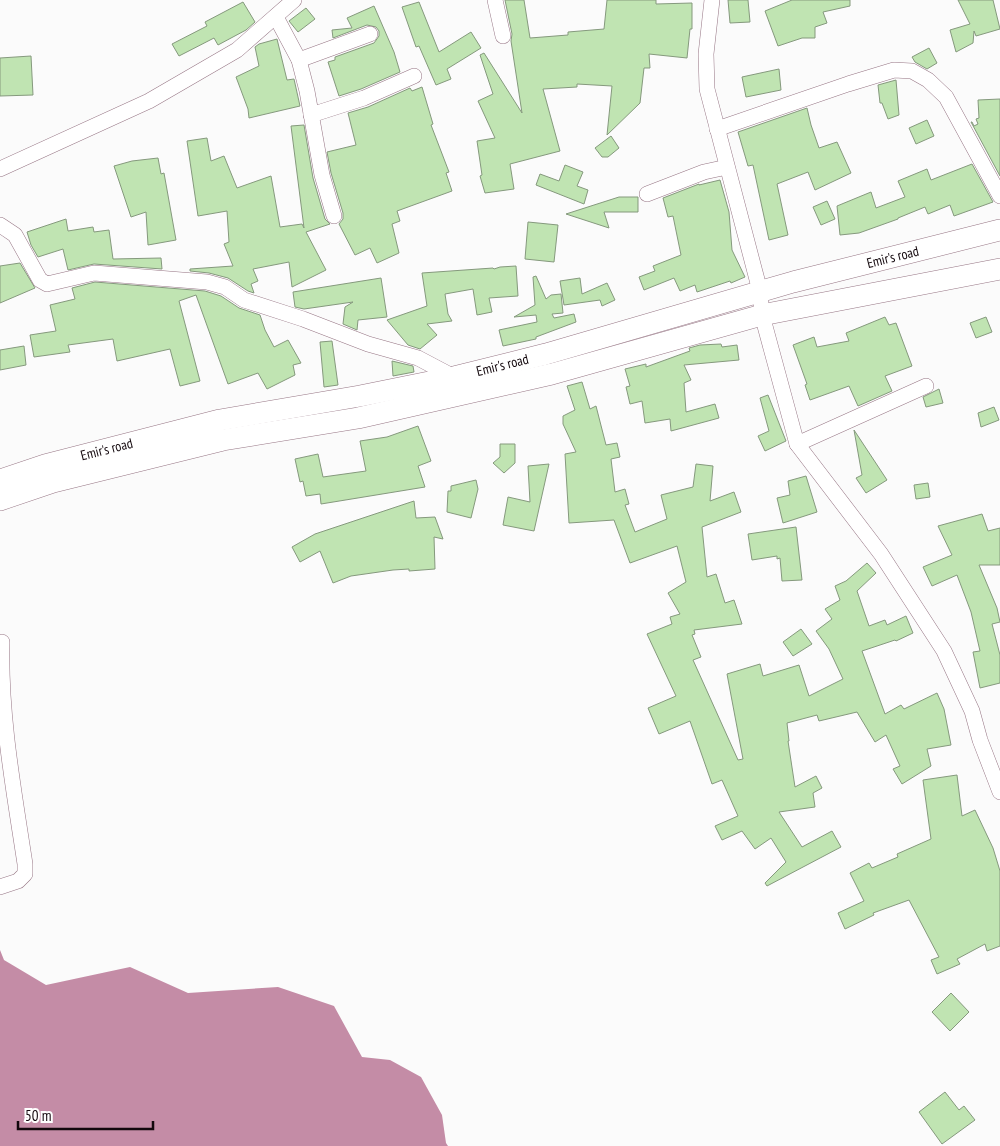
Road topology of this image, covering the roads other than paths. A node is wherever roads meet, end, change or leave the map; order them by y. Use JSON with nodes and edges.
{"nodes":[{"id":1,"x":294,"y":0,"type":"edge"},
{"id":2,"x":495,"y":0,"type":"edge"},
{"id":3,"x":712,"y":0,"type":"edge"},
{"id":4,"x":276,"y":17,"type":"junction"},
{"id":5,"x":370,"y":34,"type":"dead end"},
{"id":6,"x":502,"y":36,"type":"dead end"},
{"id":7,"x":299,"y":60,"type":"junction"},
{"id":8,"x":414,"y":76,"type":"dead end"},
{"id":9,"x":311,"y":115,"type":"junction"},
{"id":10,"x":717,"y":130,"type":"junction"},
{"id":11,"x":727,"y":167,"type":"junction"},
{"id":12,"x":0,"y":169,"type":"edge"},
{"id":13,"x":647,"y":194,"type":"dead end"},
{"id":14,"x":1000,"y":196,"type":"edge"},
{"id":15,"x":334,"y":216,"type":"dead end"},
{"id":16,"x":0,"y":225,"type":"edge"},
{"id":17,"x":1000,"y":230,"type":"edge"},
{"id":18,"x":1000,"y":269,"type":"edge"},
{"id":19,"x":760,"y":291,"type":"junction"},
{"id":20,"x":762,"y":315,"type":"junction"},
{"id":21,"x":454,"y":377,"type":"junction"},
{"id":22,"x":926,"y":386,"type":"dead end"},
{"id":23,"x":796,"y":444,"type":"junction"},
{"id":24,"x":0,"y":480,"type":"edge"},
{"id":25,"x":0,"y":500,"type":"edge"},
{"id":26,"x":2,"y":642,"type":"dead end"},
{"id":27,"x":1000,"y":792,"type":"edge"},
{"id":28,"x":0,"y":887,"type":"edge"}],
"edges":[{"from":1,"to":4,"type":"street"},
{"from":2,"to":6,"type":"street"},
{"from":3,"to":10,"type":"street"},
{"from":4,"to":7,"type":"street"},
{"from":4,"to":12,"type":"street"},
{"from":5,"to":7,"type":"street"},
{"from":7,"to":9,"type":"street"},
{"from":8,"to":9,"type":"street"},
{"from":9,"to":15,"type":"street"},
{"from":10,"to":11,"type":"street"},
{"from":10,"to":14,"type":"street"},
{"from":11,"to":13,"type":"street"},
{"from":11,"to":19,"type":"street"},
{"from":16,"to":21,"type":"street"},
{"from":17,"to":19,"type":"main road","name":"Emir's road"},
{"from":18,"to":20,"type":"main road","name":"Emir's road"},
{"from":19,"to":20,"type":"street"},
{"from":19,"to":21,"type":"main road","name":"Emir's road"},
{"from":20,"to":23,"type":"street"},
{"from":20,"to":25,"type":"main road","name":"Emir's road"},
{"from":21,"to":24,"type":"main road","name":"Emir's road"},
{"from":22,"to":23,"type":"street"},
{"from":23,"to":27,"type":"street"},
{"from":26,"to":28,"type":"street"}]}
